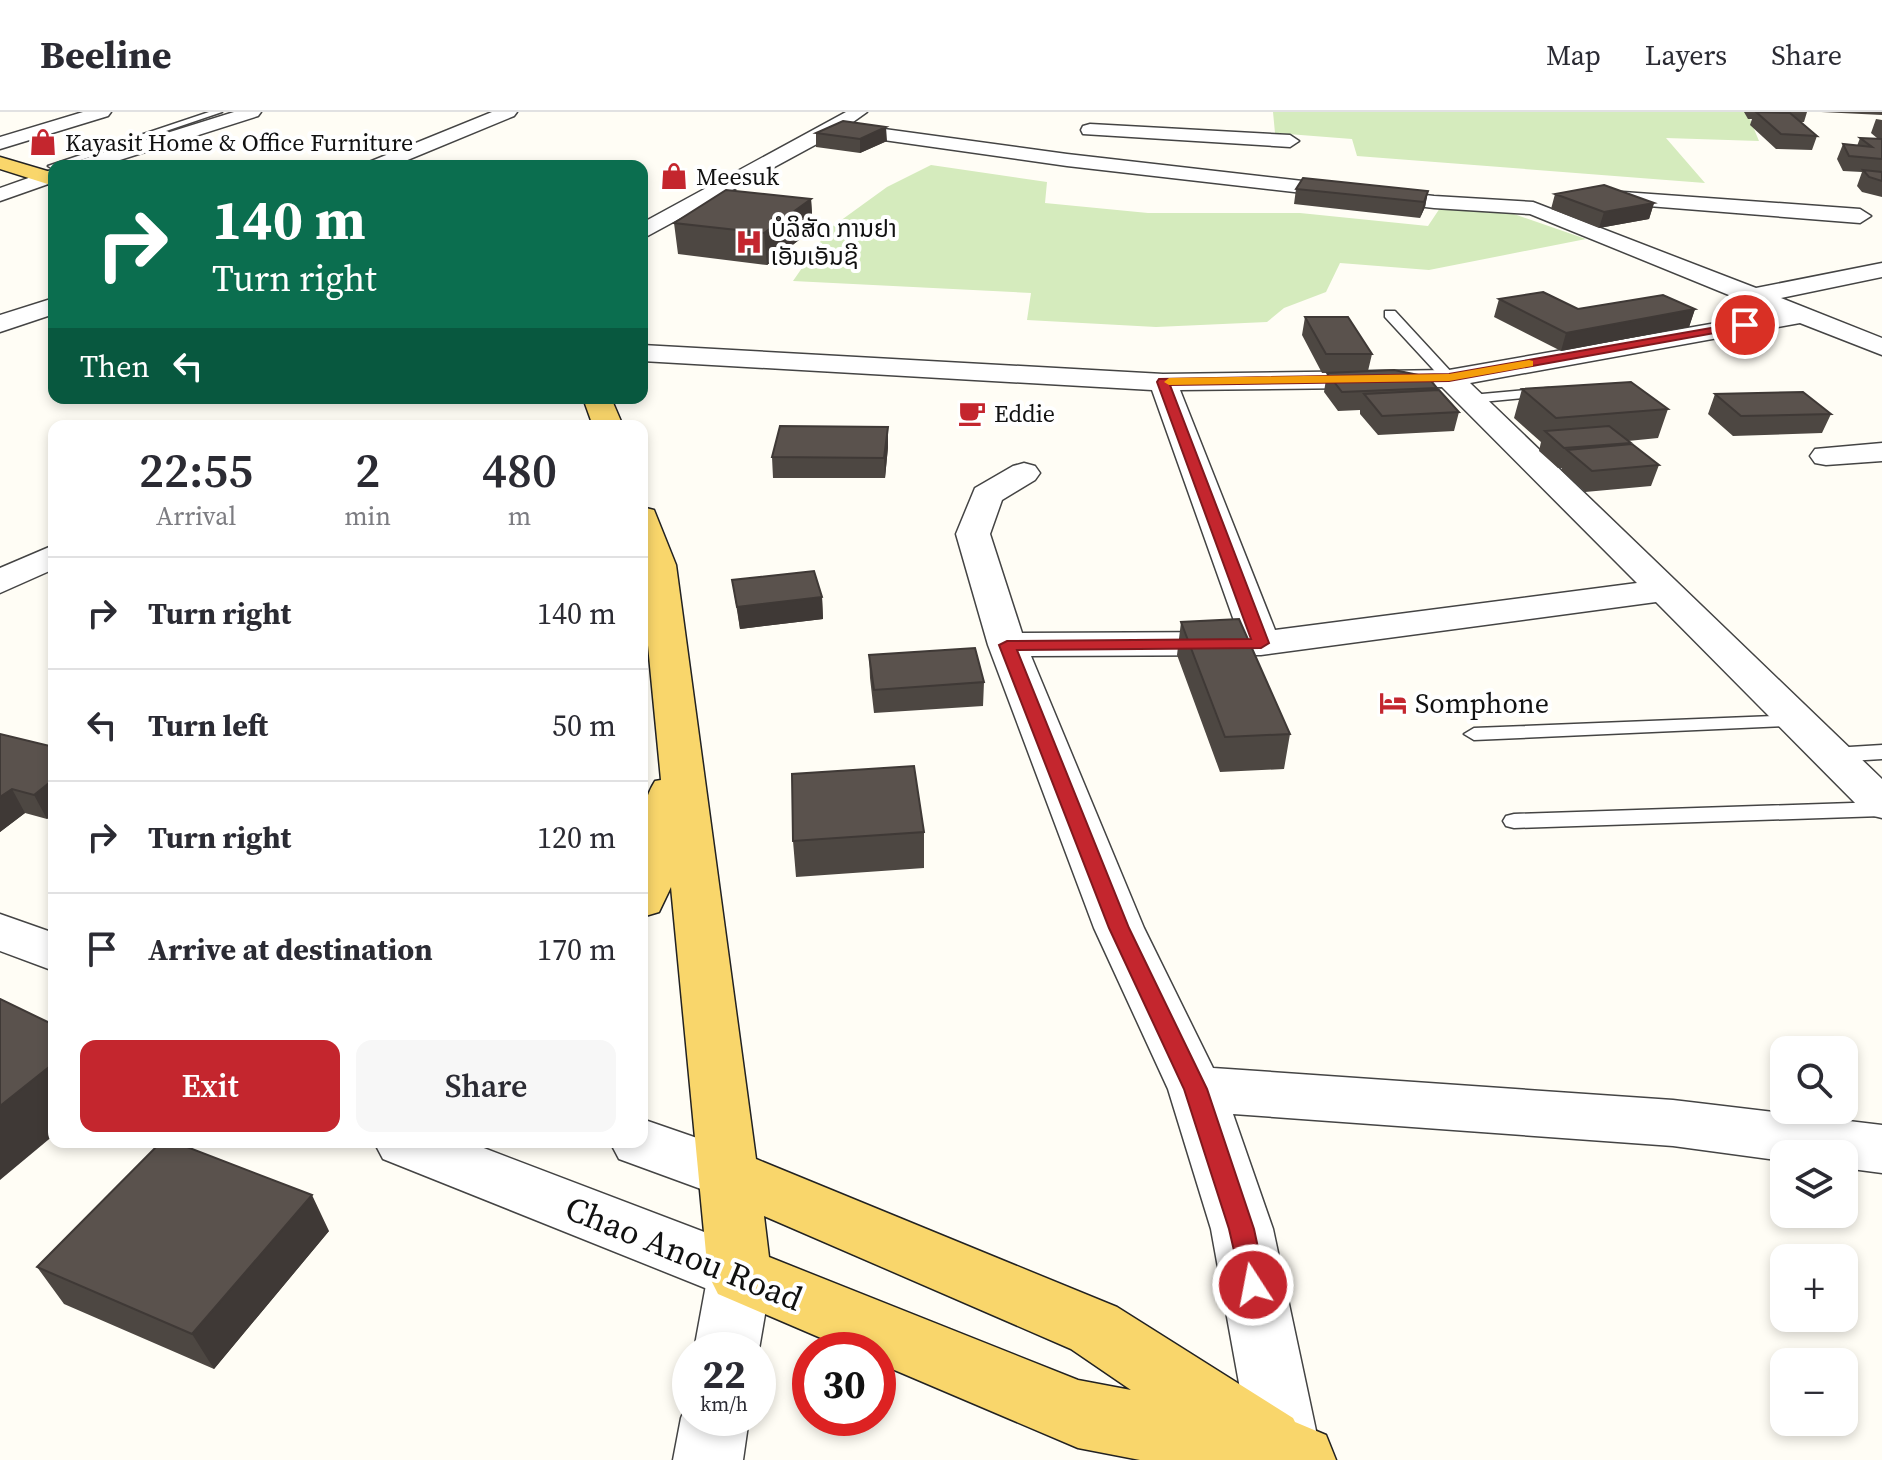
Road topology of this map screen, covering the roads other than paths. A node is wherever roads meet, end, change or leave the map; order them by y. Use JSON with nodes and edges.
{"nodes":[{"id":1,"x":102,"y":112,"type":"edge"},
{"id":2,"x":218,"y":112,"type":"edge"},
{"id":3,"x":252,"y":112,"type":"edge"},
{"id":4,"x":508,"y":112,"type":"edge"},
{"id":5,"x":858,"y":112,"type":"edge"},
{"id":6,"x":1093,"y":121,"type":"edge"},
{"id":7,"x":833,"y":128,"type":"junction"},
{"id":8,"x":1290,"y":141,"type":"dead end"},
{"id":9,"x":0,"y":143,"type":"edge"},
{"id":10,"x":0,"y":151,"type":"edge"},
{"id":11,"x":87,"y":160,"type":"edge"},
{"id":12,"x":100,"y":160,"type":"edge"},
{"id":13,"x":391,"y":160,"type":"edge"},
{"id":14,"x":1067,"y":160,"type":"junction"},
{"id":15,"x":0,"y":163,"type":"edge"},
{"id":16,"x":48,"y":171,"type":"edge"},
{"id":17,"x":48,"y":172,"type":"edge"},
{"id":18,"x":48,"y":175,"type":"edge"},
{"id":19,"x":0,"y":195,"type":"edge"},
{"id":20,"x":1533,"y":208,"type":"junction"},
{"id":21,"x":1860,"y":216,"type":"dead end"},
{"id":22,"x":648,"y":229,"type":"edge"},
{"id":23,"x":1882,"y":270,"type":"edge"},
{"id":24,"x":1757,"y":295,"type":"junction"},
{"id":25,"x":48,"y":308,"type":"edge"},
{"id":26,"x":1390,"y":314,"type":"dead end"},
{"id":27,"x":1804,"y":315,"type":"junction"},
{"id":28,"x":0,"y":324,"type":"edge"},
{"id":29,"x":1882,"y":347,"type":"edge"},
{"id":30,"x":648,"y":353,"type":"edge"},
{"id":31,"x":1163,"y":382,"type":"junction"},
{"id":32,"x":1460,"y":388,"type":"junction"},
{"id":33,"x":1561,"y":391,"type":"edge"},
{"id":34,"x":1882,"y":452,"type":"edge"},
{"id":35,"x":1826,"y":456,"type":"dead end"},
{"id":36,"x":1024,"y":473,"type":"dead end"},
{"id":37,"x":648,"y":535,"type":"edge"},
{"id":38,"x":48,"y":559,"type":"edge"},
{"id":39,"x":0,"y":582,"type":"edge"},
{"id":40,"x":1665,"y":590,"type":"junction"},
{"id":41,"x":652,"y":595,"type":"edge"},
{"id":42,"x":1261,"y":643,"type":"junction"},
{"id":43,"x":1007,"y":645,"type":"junction"},
{"id":44,"x":1799,"y":721,"type":"junction"},
{"id":45,"x":680,"y":734,"type":"junction"},
{"id":46,"x":1474,"y":734,"type":"dead end"},
{"id":47,"x":1882,"y":752,"type":"edge"},
{"id":48,"x":1833,"y":755,"type":"junction"},
{"id":49,"x":1882,"y":806,"type":"edge"},
{"id":50,"x":1514,"y":821,"type":"dead end"},
{"id":51,"x":648,"y":885,"type":"edge"},
{"id":52,"x":0,"y":932,"type":"edge"},
{"id":53,"x":48,"y":951,"type":"edge"},
{"id":54,"x":1196,"y":1089,"type":"junction"},
{"id":55,"x":648,"y":1145,"type":"edge"},
{"id":56,"x":418,"y":1148,"type":"edge"},
{"id":57,"x":1882,"y":1149,"type":"edge"},
{"id":58,"x":731,"y":1175,"type":"junction"},
{"id":59,"x":740,"y":1274,"type":"junction"},
{"id":60,"x":730,"y":1332,"type":"edge"},
{"id":61,"x":712,"y":1436,"type":"edge"},
{"id":62,"x":1294,"y":1457,"type":"edge"},
{"id":63,"x":708,"y":1460,"type":"edge"}],
"edges":[{"from":1,"to":9,"type":"street"},
{"from":2,"to":11,"type":"lane"},
{"from":3,"to":12,"type":"street"},
{"from":4,"to":13,"type":"street"},
{"from":5,"to":7,"type":"street"},
{"from":6,"to":8,"type":"street"},
{"from":6,"to":14,"type":"street"},
{"from":7,"to":14,"type":"street"},
{"from":7,"to":22,"type":"street"},
{"from":10,"to":16,"type":"main road"},
{"from":14,"to":20,"type":"street"},
{"from":15,"to":17,"type":"main road"},
{"from":18,"to":19,"type":"street"},
{"from":20,"to":21,"type":"street"},
{"from":20,"to":24,"type":"street"},
{"from":23,"to":24,"type":"street"},
{"from":24,"to":27,"type":"street"},
{"from":25,"to":28,"type":"street"},
{"from":26,"to":32,"type":"lane"},
{"from":27,"to":29,"type":"street"},
{"from":27,"to":32,"type":"street"},
{"from":30,"to":31,"type":"street"},
{"from":31,"to":32,"type":"street"},
{"from":31,"to":42,"type":"street"},
{"from":32,"to":33,"type":"lane"},
{"from":32,"to":40,"type":"street"},
{"from":34,"to":35,"type":"street"},
{"from":36,"to":43,"type":"street"},
{"from":37,"to":41,"type":"main road"},
{"from":38,"to":39,"type":"street"},
{"from":40,"to":42,"type":"street"},
{"from":40,"to":44,"type":"street"},
{"from":41,"to":45,"type":"main road"},
{"from":42,"to":43,"type":"street"},
{"from":43,"to":54,"type":"street"},
{"from":44,"to":46,"type":"lane"},
{"from":44,"to":48,"type":"street"},
{"from":45,"to":51,"type":"main road"},
{"from":45,"to":58,"type":"main road"},
{"from":47,"to":48,"type":"lane"},
{"from":48,"to":49,"type":"street"},
{"from":49,"to":50,"type":"lane"},
{"from":52,"to":53,"type":"street"},
{"from":54,"to":57,"type":"street"},
{"from":54,"to":62,"type":"street"},
{"from":55,"to":58,"type":"street"},
{"from":56,"to":59,"type":"street","name":"Chao Anou Road"},
{"from":58,"to":59,"type":"main road"},
{"from":58,"to":62,"type":"main road"},
{"from":59,"to":60,"type":"street"},
{"from":59,"to":62,"type":"main road","name":"Chao Anou Road"},
{"from":61,"to":63,"type":"street"}]}
